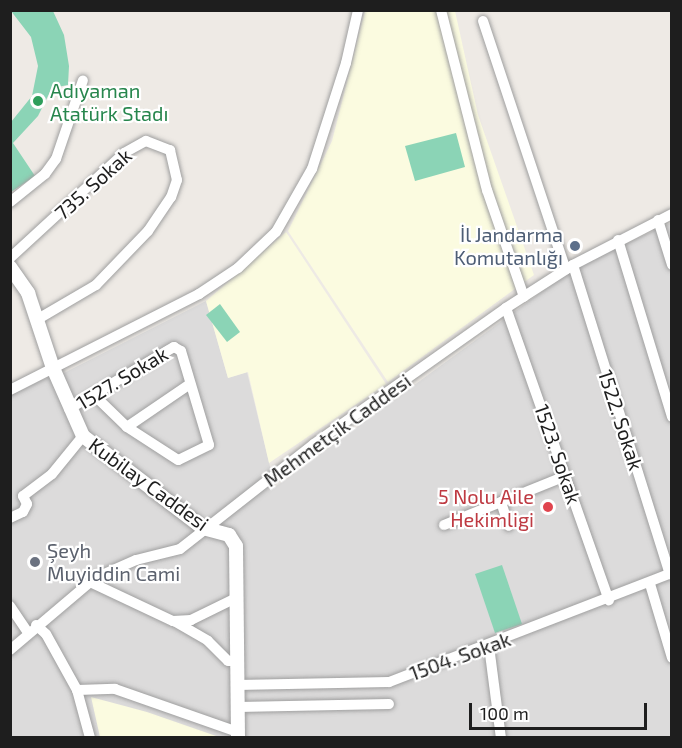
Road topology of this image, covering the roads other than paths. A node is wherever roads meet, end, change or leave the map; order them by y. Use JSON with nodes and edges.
{"nodes":[{"id":1,"x":358,"y":10,"type":"edge"},
{"id":2,"x":441,"y":10,"type":"edge"},
{"id":3,"x":483,"y":21,"type":"dead end"},
{"id":4,"x":82,"y":80,"type":"dead end"},
{"id":5,"x":10,"y":202,"type":"edge"},
{"id":6,"x":672,"y":214,"type":"edge"},
{"id":7,"x":658,"y":220,"type":"junction"},
{"id":8,"x":618,"y":240,"type":"junction"},
{"id":9,"x":10,"y":258,"type":"edge"},
{"id":10,"x":672,"y":265,"type":"edge"},
{"id":11,"x":10,"y":267,"type":"edge"},
{"id":12,"x":569,"y":268,"type":"junction"},
{"id":13,"x":524,"y":297,"type":"junction"},
{"id":14,"x":506,"y":308,"type":"junction"},
{"id":15,"x":38,"y":319,"type":"junction"},
{"id":16,"x":53,"y":368,"type":"junction"},
{"id":17,"x":190,"y":384,"type":"junction"},
{"id":18,"x":10,"y":390,"type":"edge"},
{"id":19,"x":94,"y":395,"type":"junction"},
{"id":20,"x":69,"y":409,"type":"junction"},
{"id":21,"x":672,"y":417,"type":"edge"},
{"id":22,"x":127,"y":427,"type":"junction"},
{"id":23,"x":83,"y":436,"type":"junction"},
{"id":24,"x":566,"y":476,"type":"junction"},
{"id":25,"x":10,"y":492,"type":"edge"},
{"id":26,"x":23,"y":496,"type":"junction"},
{"id":27,"x":501,"y":502,"type":"junction"},
{"id":28,"x":10,"y":518,"type":"edge"},
{"id":29,"x":444,"y":525,"type":"dead end"},
{"id":30,"x":509,"y":526,"type":"dead end"},
{"id":31,"x":203,"y":528,"type":"junction"},
{"id":32,"x":671,"y":574,"type":"edge"},
{"id":33,"x":90,"y":582,"type":"junction"},
{"id":34,"x":650,"y":584,"type":"junction"},
{"id":35,"x":238,"y":597,"type":"junction"},
{"id":36,"x":609,"y":600,"type":"junction"},
{"id":37,"x":10,"y":606,"type":"edge"},
{"id":38,"x":173,"y":621,"type":"junction"},
{"id":39,"x":32,"y":629,"type":"junction"},
{"id":40,"x":489,"y":646,"type":"junction"},
{"id":41,"x":10,"y":650,"type":"edge"},
{"id":42,"x":672,"y":658,"type":"edge"},
{"id":43,"x":238,"y":661,"type":"junction"},
{"id":44,"x":237,"y":685,"type":"junction"},
{"id":45,"x":77,"y":690,"type":"junction"},
{"id":46,"x":389,"y":704,"type":"dead end"},
{"id":47,"x":238,"y":707,"type":"junction"},
{"id":48,"x":238,"y":735,"type":"edge"},
{"id":49,"x":90,"y":738,"type":"edge"},
{"id":50,"x":501,"y":738,"type":"edge"}],
"edges":[{"from":1,"to":16,"type":"street"},
{"from":2,"to":13,"type":"street"},
{"from":3,"to":12,"type":"street","name":"1522. Sokak"},
{"from":4,"to":5,"type":"street"},
{"from":6,"to":7,"type":"street","name":"Mehmetçik Caddesi"},
{"from":7,"to":8,"type":"street","name":"Mehmetçik Caddesi"},
{"from":7,"to":10,"type":"street"},
{"from":8,"to":12,"type":"street","name":"Mehmetçik Caddesi"},
{"from":8,"to":21,"type":"street"},
{"from":9,"to":15,"type":"street","name":"735. Sokak"},
{"from":11,"to":15,"type":"street","name":"Kubilay Caddesi"},
{"from":12,"to":13,"type":"street","name":"Mehmetçik Caddesi"},
{"from":12,"to":32,"type":"street","name":"1522. Sokak"},
{"from":13,"to":14,"type":"street","name":"Mehmetçik Caddesi"},
{"from":14,"to":24,"type":"street","name":"1523. Sokak"},
{"from":14,"to":31,"type":"street","name":"Mehmetçik Caddesi"},
{"from":15,"to":16,"type":"street","name":"Kubilay Caddesi"},
{"from":16,"to":18,"type":"street"},
{"from":16,"to":20,"type":"street","name":"Kubilay Caddesi"},
{"from":17,"to":19,"type":"street","name":"1527. Sokak"},
{"from":17,"to":22,"type":"street"},
{"from":17,"to":22,"type":"street"},
{"from":19,"to":20,"type":"street","name":"1527. Sokak"},
{"from":19,"to":22,"type":"street"},
{"from":20,"to":23,"type":"street","name":"Kubilay Caddesi"},
{"from":23,"to":26,"type":"street"},
{"from":23,"to":31,"type":"street","name":"Kubilay Caddesi"},
{"from":24,"to":27,"type":"street"},
{"from":24,"to":36,"type":"street","name":"1523. Sokak"},
{"from":25,"to":26,"type":"street"},
{"from":26,"to":28,"type":"street"},
{"from":27,"to":29,"type":"street"},
{"from":27,"to":30,"type":"street"},
{"from":31,"to":33,"type":"street","name":"Mehmetçik Caddesi"},
{"from":31,"to":35,"type":"street","name":"Kubilay Caddesi"},
{"from":32,"to":34,"type":"street","name":"1504. Sokak"},
{"from":33,"to":38,"type":"street"},
{"from":33,"to":39,"type":"street","name":"Mehmetçik Caddesi"},
{"from":34,"to":36,"type":"street","name":"1504. Sokak"},
{"from":34,"to":42,"type":"street"},
{"from":35,"to":38,"type":"street"},
{"from":35,"to":43,"type":"street","name":"Kubilay Caddesi"},
{"from":36,"to":40,"type":"street","name":"1504. Sokak"},
{"from":37,"to":39,"type":"street"},
{"from":38,"to":43,"type":"street"},
{"from":39,"to":41,"type":"street","name":"Mehmetçik Caddesi"},
{"from":39,"to":45,"type":"street"},
{"from":40,"to":44,"type":"street","name":"1504. Sokak"},
{"from":40,"to":50,"type":"street"},
{"from":43,"to":44,"type":"street","name":"Kubilay Caddesi"},
{"from":44,"to":47,"type":"street","name":"Kubilay Caddesi"},
{"from":45,"to":48,"type":"street"},
{"from":45,"to":49,"type":"street"},
{"from":46,"to":47,"type":"street"},
{"from":47,"to":48,"type":"street","name":"Kubilay Caddesi"}]}
